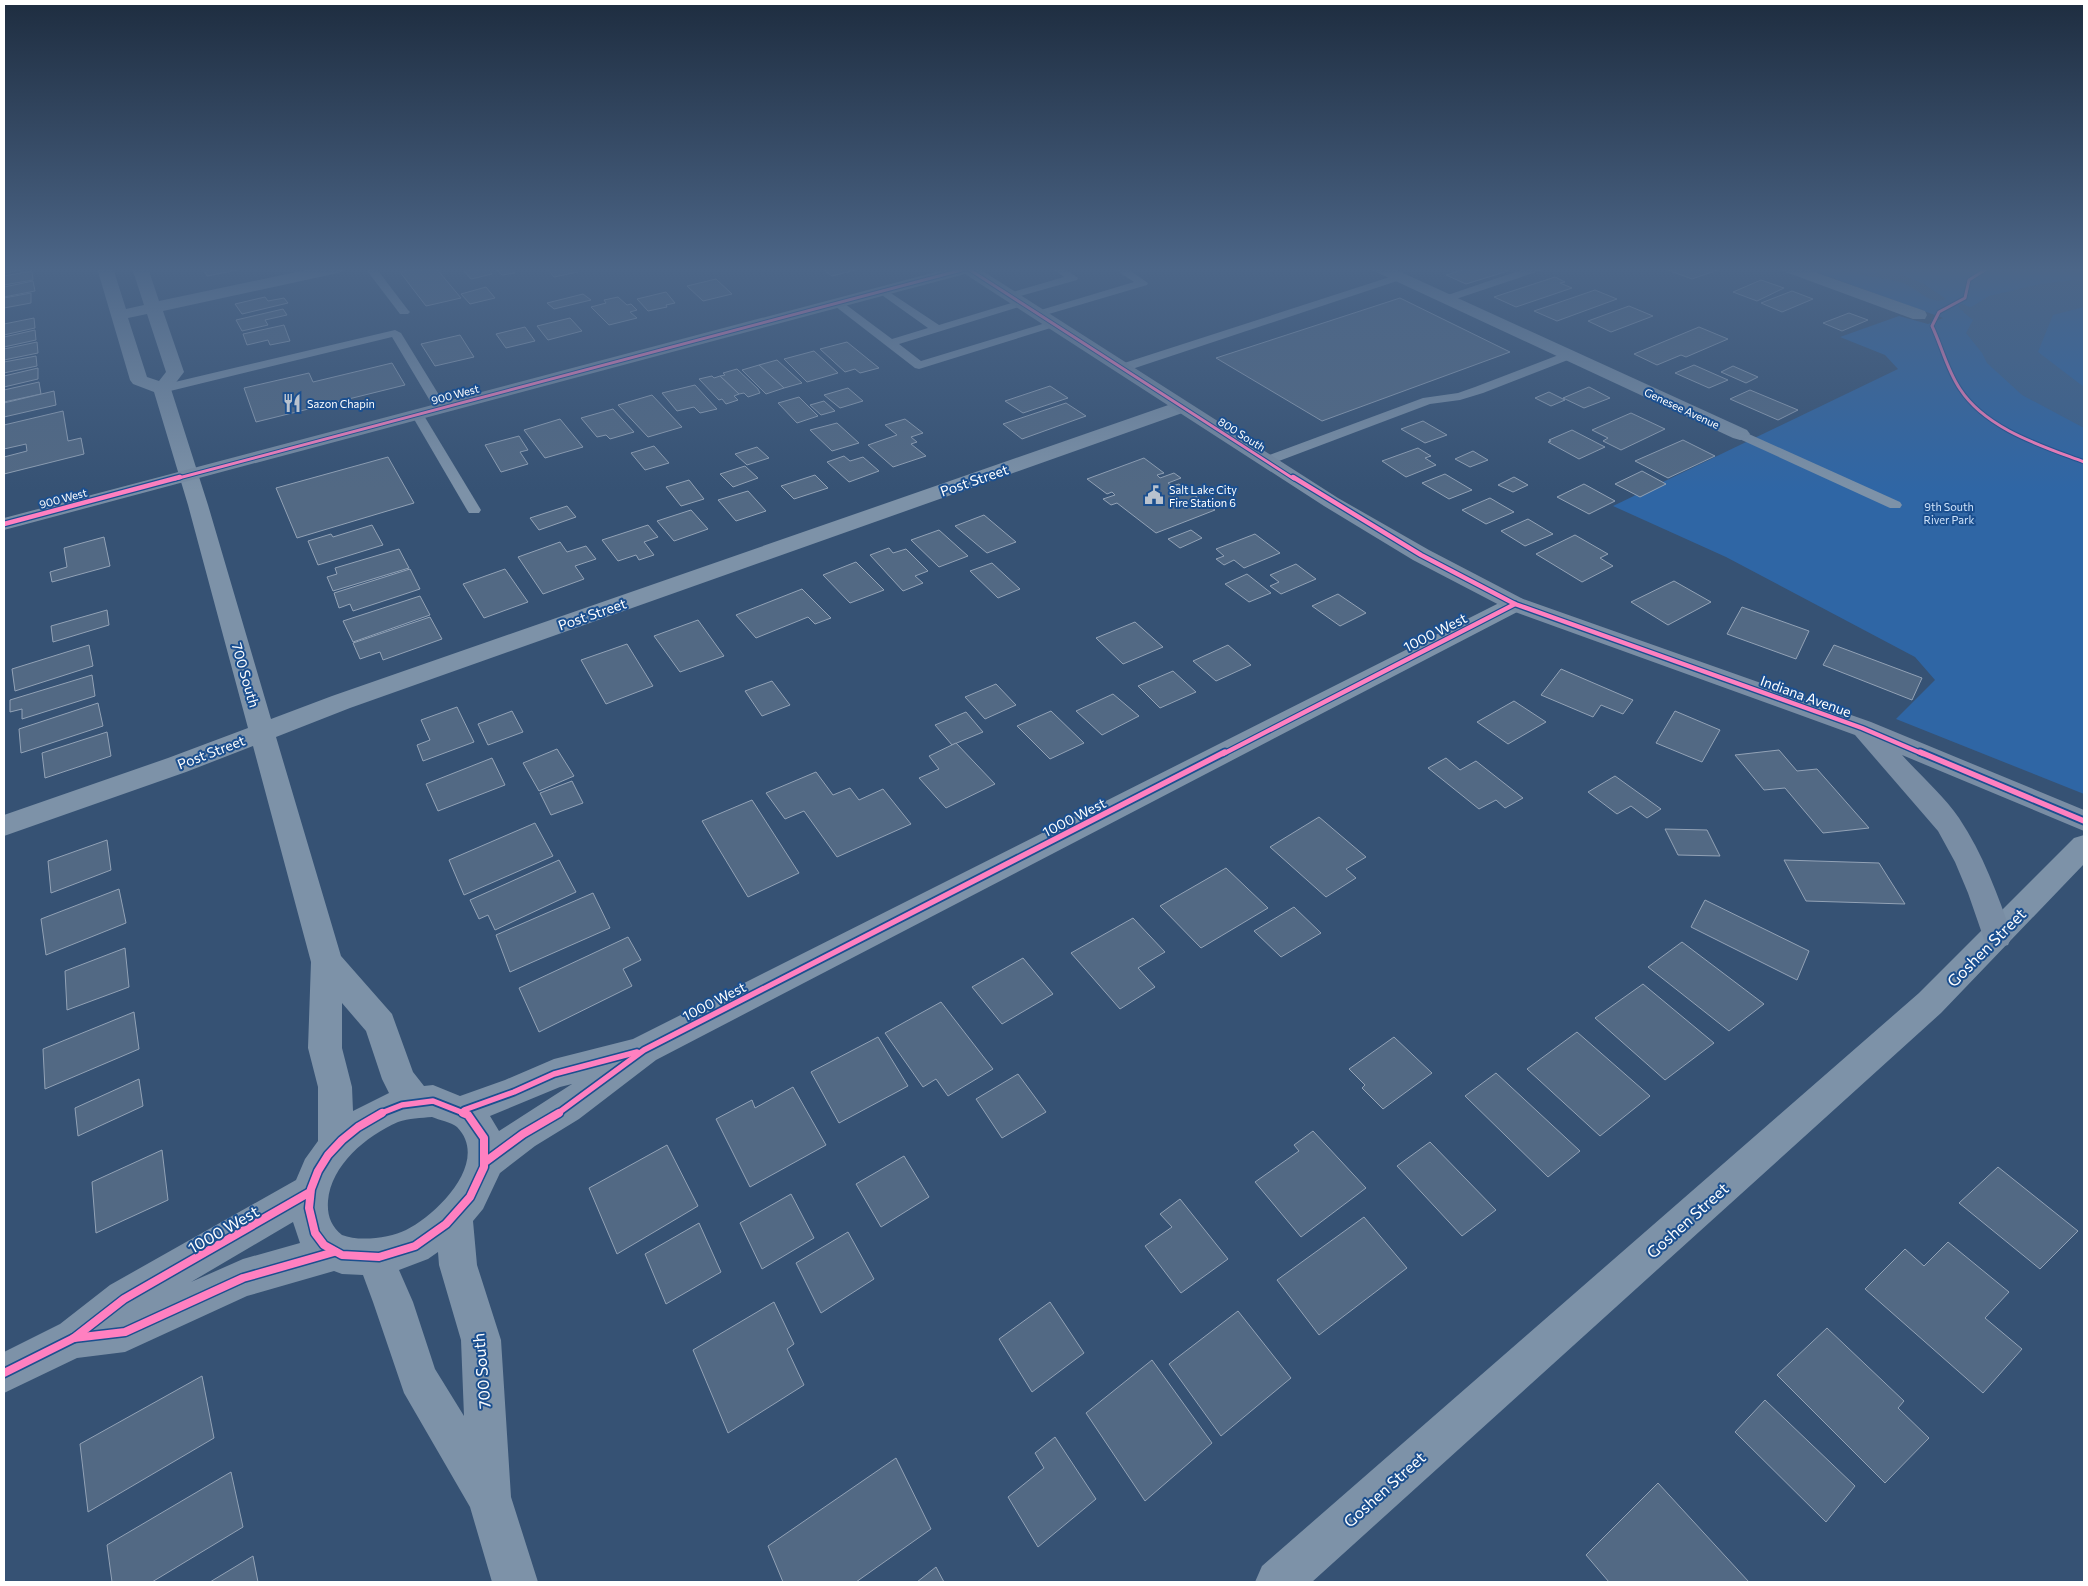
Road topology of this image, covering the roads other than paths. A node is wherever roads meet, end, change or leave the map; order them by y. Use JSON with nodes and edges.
{"nodes":[{"id":1,"x":127,"y":342,"type":"edge"},
{"id":2,"x":165,"y":342,"type":"edge"},
{"id":3,"x":357,"y":342,"type":"edge"},
{"id":4,"x":401,"y":342,"type":"edge"},
{"id":5,"x":690,"y":342,"type":"edge"},
{"id":6,"x":893,"y":342,"type":"edge"},
{"id":7,"x":982,"y":342,"type":"edge"},
{"id":8,"x":1081,"y":342,"type":"edge"},
{"id":9,"x":1201,"y":342,"type":"edge"},
{"id":10,"x":1540,"y":342,"type":"edge"},
{"id":11,"x":890,"y":343,"type":"joint"},
{"id":12,"x":1568,"y":355,"type":"junction"},
{"id":13,"x":1122,"y":368,"type":"junction"},
{"id":14,"x":162,"y":389,"type":"junction"},
{"id":15,"x":1181,"y":407,"type":"junction"},
{"id":16,"x":441,"y":408,"type":"junction"},
{"id":17,"x":417,"y":414,"type":"junction"},
{"id":18,"x":1740,"y":434,"type":"joint"},
{"id":19,"x":1266,"y":461,"type":"junction"},
{"id":20,"x":188,"y":475,"type":"junction"},
{"id":21,"x":1895,"y":505,"type":"dead end"},
{"id":22,"x":474,"y":510,"type":"dead end"},
{"id":23,"x":4,"y":524,"type":"edge"},
{"id":24,"x":1515,"y":604,"type":"junction"},
{"id":25,"x":1862,"y":728,"type":"junction"},
{"id":26,"x":262,"y":732,"type":"junction"},
{"id":27,"x":2084,"y":821,"type":"edge"},
{"id":28,"x":4,"y":826,"type":"edge"},
{"id":29,"x":2084,"y":846,"type":"edge"},
{"id":30,"x":1998,"y":936,"type":"junction"},
{"id":31,"x":327,"y":962,"type":"junction"},
{"id":32,"x":644,"y":1050,"type":"junction"},
{"id":33,"x":415,"y":1102,"type":"junction"},
{"id":34,"x":464,"y":1110,"type":"junction"},
{"id":35,"x":336,"y":1146,"type":"junction"},
{"id":36,"x":486,"y":1162,"type":"junction"},
{"id":37,"x":310,"y":1192,"type":"junction"},
{"id":38,"x":454,"y":1218,"type":"junction"},
{"id":39,"x":334,"y":1252,"type":"junction"},
{"id":40,"x":375,"y":1259,"type":"junction"},
{"id":41,"x":74,"y":1338,"type":"junction"},
{"id":42,"x":4,"y":1374,"type":"edge"},
{"id":43,"x":489,"y":1497,"type":"junction"},
{"id":44,"x":515,"y":1582,"type":"edge"},
{"id":45,"x":1278,"y":1582,"type":"edge"}],
"edges":[{"from":1,"to":14,"type":"street"},
{"from":2,"to":14,"type":"street"},
{"from":3,"to":14,"type":"lane"},
{"from":4,"to":16,"type":"lane"},
{"from":5,"to":16,"type":"street","name":"900 West"},
{"from":6,"to":11,"type":"lane"},
{"from":7,"to":11,"type":"lane"},
{"from":8,"to":13,"type":"street","name":"800 South"},
{"from":9,"to":13,"type":"lane"},
{"from":10,"to":12,"type":"street","name":"Genesee Avenue"},
{"from":12,"to":18,"type":"street","name":"Genesee Avenue"},
{"from":12,"to":19,"type":"lane"},
{"from":13,"to":15,"type":"street","name":"800 South"},
{"from":14,"to":20,"type":"street","name":"700 South"},
{"from":15,"to":19,"type":"street","name":"800 South"},
{"from":15,"to":26,"type":"street","name":"Post Street"},
{"from":16,"to":17,"type":"street","name":"900 West"},
{"from":17,"to":20,"type":"street","name":"900 West"},
{"from":17,"to":22,"type":"lane"},
{"from":18,"to":21,"type":"lane"},
{"from":19,"to":24,"type":"street","name":"800 South"},
{"from":20,"to":23,"type":"street","name":"900 West"},
{"from":20,"to":26,"type":"street","name":"700 South"},
{"from":24,"to":25,"type":"street","name":"Indiana Avenue"},
{"from":24,"to":32,"type":"street","name":"1000 West"},
{"from":25,"to":27,"type":"street","name":"Indiana Avenue"},
{"from":25,"to":30,"type":"street"},
{"from":26,"to":28,"type":"street","name":"Post Street"},
{"from":26,"to":31,"type":"street","name":"700 South"},
{"from":29,"to":30,"type":"street","name":"Goshen Street"},
{"from":30,"to":45,"type":"street","name":"Goshen Street"},
{"from":31,"to":33,"type":"street","name":"700 South"},
{"from":31,"to":35,"type":"street","name":"700 South"},
{"from":32,"to":34,"type":"street","name":"1000 West"},
{"from":32,"to":36,"type":"street","name":"1000 West"},
{"from":33,"to":34,"type":"street"},
{"from":33,"to":35,"type":"street"},
{"from":34,"to":36,"type":"street"},
{"from":35,"to":37,"type":"street"},
{"from":36,"to":38,"type":"street"},
{"from":37,"to":39,"type":"street"},
{"from":37,"to":41,"type":"street","name":"1000 West"},
{"from":38,"to":40,"type":"street"},
{"from":38,"to":43,"type":"street","name":"700 South"},
{"from":39,"to":40,"type":"street"},
{"from":39,"to":41,"type":"street","name":"1000 West"},
{"from":40,"to":43,"type":"street","name":"700 South"},
{"from":41,"to":42,"type":"street","name":"1000 West"},
{"from":43,"to":44,"type":"street","name":"700 South"}]}
